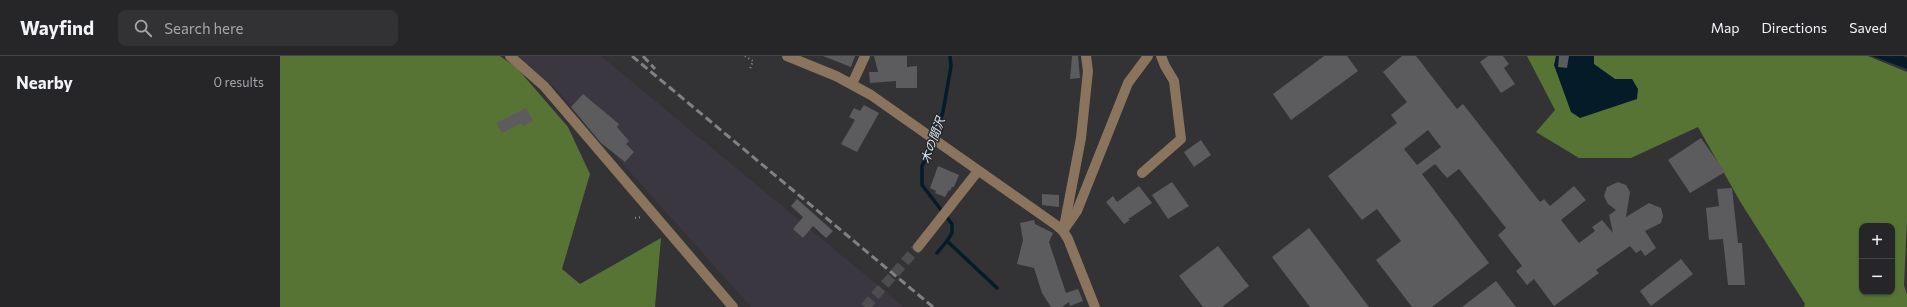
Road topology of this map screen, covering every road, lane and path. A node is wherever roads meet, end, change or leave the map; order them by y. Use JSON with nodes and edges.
{"nodes":[{"id":1,"x":510,"y":56,"type":"edge"},
{"id":2,"x":745,"y":56,"type":"edge"},
{"id":3,"x":787,"y":56,"type":"edge"},
{"id":4,"x":866,"y":56,"type":"edge"},
{"id":5,"x":1086,"y":56,"type":"edge"},
{"id":6,"x":1148,"y":56,"type":"edge"},
{"id":7,"x":1161,"y":56,"type":"edge"},
{"id":8,"x":750,"y":69,"type":"dead end"},
{"id":9,"x":852,"y":84,"type":"junction"},
{"id":10,"x":978,"y":171,"type":"junction"},
{"id":11,"x":1142,"y":173,"type":"dead end"},
{"id":12,"x":1063,"y":231,"type":"junction"},
{"id":13,"x":918,"y":247,"type":"tunnel mouth"},
{"id":14,"x":733,"y":307,"type":"edge"},
{"id":15,"x":1095,"y":307,"type":"edge"}],
"edges":[{"from":1,"to":14,"type":"street"},
{"from":2,"to":8,"type":"path"},
{"from":3,"to":9,"type":"street"},
{"from":4,"to":9,"type":"street"},
{"from":5,"to":12,"type":"street"},
{"from":6,"to":12,"type":"street"},
{"from":7,"to":11,"type":"street"},
{"from":9,"to":10,"type":"street"},
{"from":10,"to":12,"type":"street"},
{"from":10,"to":13,"type":"street"},
{"from":12,"to":15,"type":"street"}]}
